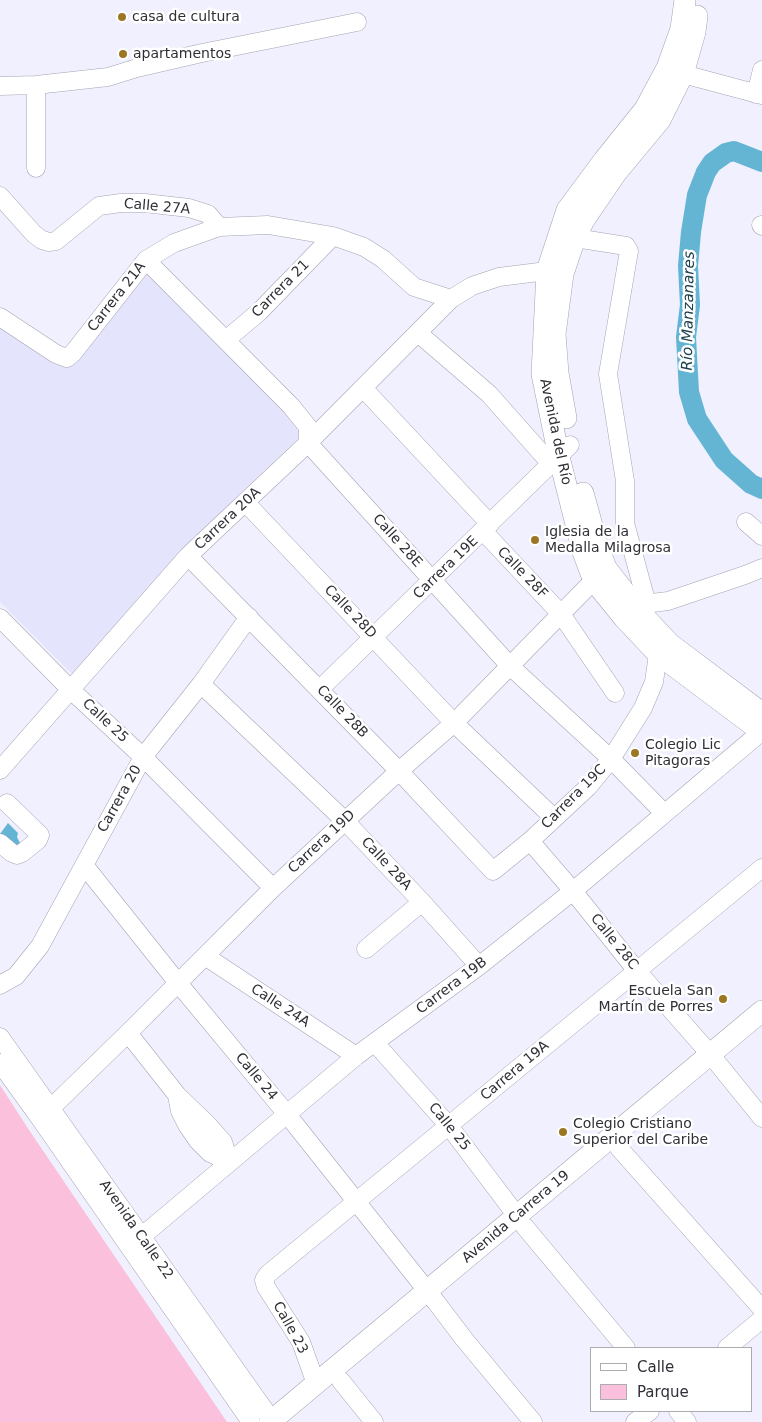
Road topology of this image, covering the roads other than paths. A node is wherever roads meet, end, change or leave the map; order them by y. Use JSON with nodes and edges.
{"nodes":[{"id":1,"x":686,"y":0,"type":"edge"},
{"id":2,"x":700,"y":0,"type":"edge"},
{"id":3,"x":357,"y":22,"type":"dead end"},
{"id":4,"x":762,"y":70,"type":"edge"},
{"id":5,"x":684,"y":74,"type":"junction"},
{"id":6,"x":36,"y":85,"type":"junction"},
{"id":7,"x":0,"y":86,"type":"edge"},
{"id":8,"x":759,"y":94,"type":"edge"},
{"id":9,"x":36,"y":168,"type":"dead end"},
{"id":10,"x":0,"y":196,"type":"edge"},
{"id":11,"x":219,"y":226,"type":"junction"},
{"id":12,"x":333,"y":236,"type":"junction"},
{"id":13,"x":575,"y":238,"type":"junction"},
{"id":14,"x":146,"y":260,"type":"junction"},
{"id":15,"x":555,"y":272,"type":"junction"},
{"id":16,"x":451,"y":299,"type":"junction"},
{"id":17,"x":0,"y":317,"type":"edge"},
{"id":18,"x":418,"y":333,"type":"junction"},
{"id":19,"x":227,"y":339,"type":"junction"},
{"id":20,"x":363,"y":388,"type":"junction"},
{"id":21,"x":308,"y":443,"type":"junction"},
{"id":22,"x":560,"y":456,"type":"junction"},
{"id":23,"x":245,"y":502,"type":"junction"},
{"id":24,"x":746,"y":522,"type":"dead end"},
{"id":25,"x":486,"y":528,"type":"junction"},
{"id":26,"x":762,"y":536,"type":"edge"},
{"id":27,"x":188,"y":556,"type":"junction"},
{"id":28,"x":762,"y":568,"type":"edge"},
{"id":29,"x":600,"y":574,"type":"junction"},
{"id":30,"x":432,"y":580,"type":"junction"},
{"id":31,"x":641,"y":605,"type":"junction"},
{"id":32,"x":561,"y":614,"type":"junction"},
{"id":33,"x":249,"y":617,"type":"junction"},
{"id":34,"x":0,"y":618,"type":"edge"},
{"id":35,"x":374,"y":637,"type":"junction"},
{"id":36,"x":658,"y":654,"type":"junction"},
{"id":37,"x":510,"y":666,"type":"junction"},
{"id":38,"x":201,"y":684,"type":"junction"},
{"id":39,"x":71,"y":690,"type":"junction"},
{"id":40,"x":320,"y":690,"type":"junction"},
{"id":41,"x":615,"y":693,"type":"dead end"},
{"id":42,"x":454,"y":723,"type":"junction"},
{"id":43,"x":762,"y":726,"type":"edge"},
{"id":44,"x":143,"y":757,"type":"junction"},
{"id":45,"x":611,"y":759,"type":"junction"},
{"id":46,"x":0,"y":770,"type":"edge"},
{"id":47,"x":399,"y":770,"type":"junction"},
{"id":48,"x":7,"y":803,"type":"dead end"},
{"id":49,"x":664,"y":813,"type":"junction"},
{"id":50,"x":554,"y":818,"type":"junction"},
{"id":51,"x":345,"y":821,"type":"junction"},
{"id":52,"x":530,"y":841,"type":"junction"},
{"id":53,"x":0,"y":843,"type":"edge"},
{"id":54,"x":84,"y":865,"type":"junction"},
{"id":55,"x":762,"y":868,"type":"edge"},
{"id":56,"x":493,"y":871,"type":"joint"},
{"id":57,"x":274,"y":888,"type":"junction"},
{"id":58,"x":573,"y":891,"type":"junction"},
{"id":59,"x":422,"y":902,"type":"junction"},
{"id":60,"x":366,"y":949,"type":"dead end"},
{"id":61,"x":205,"y":956,"type":"junction"},
{"id":62,"x":479,"y":966,"type":"junction"},
{"id":63,"x":637,"y":971,"type":"junction"},
{"id":64,"x":178,"y":983,"type":"junction"},
{"id":65,"x":0,"y":985,"type":"edge"},
{"id":66,"x":762,"y":1011,"type":"edge"},
{"id":67,"x":762,"y":1028,"type":"edge"},
{"id":68,"x":128,"y":1033,"type":"junction"},
{"id":69,"x":0,"y":1037,"type":"edge"},
{"id":70,"x":375,"y":1043,"type":"junction"},
{"id":71,"x":356,"y":1056,"type":"junction"},
{"id":72,"x":715,"y":1059,"type":"junction"},
{"id":73,"x":0,"y":1064,"type":"edge"},
{"id":74,"x":177,"y":1095,"type":"dead end"},
{"id":75,"x":45,"y":1113,"type":"junction"},
{"id":76,"x":286,"y":1113,"type":"junction"},
{"id":77,"x":762,"y":1118,"type":"edge"},
{"id":78,"x":449,"y":1126,"type":"junction"},
{"id":79,"x":619,"y":1148,"type":"junction"},
{"id":80,"x":357,"y":1202,"type":"junction"},
{"id":81,"x":521,"y":1222,"type":"junction"},
{"id":82,"x":141,"y":1237,"type":"junction"},
{"id":83,"x":268,"y":1274,"type":"joint"},
{"id":84,"x":432,"y":1297,"type":"junction"},
{"id":85,"x":762,"y":1309,"type":"edge"},
{"id":86,"x":762,"y":1319,"type":"edge"},
{"id":87,"x":625,"y":1347,"type":"edge"},
{"id":88,"x":728,"y":1347,"type":"edge"},
{"id":89,"x":340,"y":1381,"type":"junction"},
{"id":90,"x":316,"y":1384,"type":"junction"},
{"id":91,"x":649,"y":1412,"type":"edge"},
{"id":92,"x":679,"y":1412,"type":"edge"},
{"id":93,"x":251,"y":1422,"type":"edge"},
{"id":94,"x":276,"y":1422,"type":"edge"},
{"id":95,"x":374,"y":1422,"type":"edge"},
{"id":96,"x":532,"y":1422,"type":"edge"},
{"id":97,"x":635,"y":1422,"type":"edge"},
{"id":98,"x":687,"y":1422,"type":"edge"}],
"edges":[{"from":1,"to":15,"type":"main road","name":"Avenida del Río"},
{"from":2,"to":5,"type":"main road","name":"Avenida del Río"},
{"from":3,"to":6,"type":"street"},
{"from":4,"to":8,"type":"street"},
{"from":5,"to":8,"type":"street"},
{"from":5,"to":13,"type":"main road","name":"Avenida del Río"},
{"from":6,"to":7,"type":"street"},
{"from":6,"to":9,"type":"street"},
{"from":10,"to":11,"type":"street","name":"Calle 27A"},
{"from":11,"to":12,"type":"street","name":"Carrera 21A"},
{"from":11,"to":14,"type":"street","name":"Carrera 21A"},
{"from":12,"to":16,"type":"street","name":"Carrera 21A"},
{"from":12,"to":19,"type":"street","name":"Carrera 21"},
{"from":13,"to":15,"type":"main road","name":"Avenida del Río"},
{"from":13,"to":31,"type":"street"},
{"from":14,"to":17,"type":"street","name":"Carrera 21A"},
{"from":14,"to":19,"type":"street","name":"Calle 28E"},
{"from":15,"to":16,"type":"street","name":"Carrera 20A"},
{"from":15,"to":22,"type":"main road","name":"Avenida del Río"},
{"from":16,"to":18,"type":"street","name":"Carrera 20A"},
{"from":18,"to":20,"type":"street","name":"Carrera 20A"},
{"from":18,"to":22,"type":"street"},
{"from":19,"to":21,"type":"street","name":"Calle 28E"},
{"from":20,"to":21,"type":"street","name":"Carrera 20A"},
{"from":20,"to":25,"type":"street","name":"Calle 28F"},
{"from":21,"to":23,"type":"street","name":"Carrera 20A"},
{"from":21,"to":30,"type":"street","name":"Calle 28E"},
{"from":22,"to":25,"type":"street","name":"Carrera 19E"},
{"from":22,"to":29,"type":"main road","name":"Avenida del Río"},
{"from":23,"to":27,"type":"street","name":"Carrera 20A"},
{"from":23,"to":35,"type":"street","name":"Calle 28D"},
{"from":24,"to":26,"type":"street"},
{"from":25,"to":30,"type":"street","name":"Carrera 19E"},
{"from":25,"to":32,"type":"street","name":"Calle 28F"},
{"from":27,"to":33,"type":"street","name":"Calle 28B"},
{"from":27,"to":39,"type":"street","name":"Carrera 20A"},
{"from":28,"to":31,"type":"street"},
{"from":29,"to":31,"type":"main road","name":"Avenida del Río"},
{"from":29,"to":32,"type":"street","name":"Carrera 19D"},
{"from":29,"to":36,"type":"main road","name":"Avenida del Río"},
{"from":30,"to":35,"type":"street","name":"Carrera 19E"},
{"from":30,"to":37,"type":"street","name":"Calle 28E"},
{"from":31,"to":43,"type":"main road","name":"Avenida del Río"},
{"from":32,"to":37,"type":"street","name":"Carrera 19D"},
{"from":32,"to":41,"type":"street","name":"Calle 28F"},
{"from":33,"to":38,"type":"street","name":"Carrera 20"},
{"from":33,"to":40,"type":"street","name":"Calle 28B"},
{"from":34,"to":39,"type":"street","name":"Calle 25"},
{"from":35,"to":40,"type":"street","name":"Carrera 19E"},
{"from":35,"to":42,"type":"street","name":"Calle 28D"},
{"from":36,"to":43,"type":"main road","name":"Avenida del Río"},
{"from":36,"to":45,"type":"street","name":"Carrera 19C"},
{"from":37,"to":42,"type":"street","name":"Carrera 19D"},
{"from":37,"to":45,"type":"street","name":"Calle 28E"},
{"from":38,"to":44,"type":"street","name":"Carrera 20"},
{"from":38,"to":51,"type":"street","name":"Calle 28A"},
{"from":39,"to":44,"type":"street","name":"Calle 25"},
{"from":39,"to":46,"type":"street","name":"Carrera 20A"},
{"from":40,"to":47,"type":"street","name":"Calle 28B"},
{"from":42,"to":47,"type":"street","name":"Carrera 19D"},
{"from":42,"to":50,"type":"street","name":"Calle 28D"},
{"from":43,"to":49,"type":"street","name":"Carrera 19B"},
{"from":44,"to":54,"type":"street","name":"Carrera 20"},
{"from":44,"to":57,"type":"street","name":"Calle 25"},
{"from":45,"to":49,"type":"street","name":"Calle 28E"},
{"from":45,"to":50,"type":"street","name":"Carrera 19C"},
{"from":47,"to":51,"type":"street","name":"Carrera 19D"},
{"from":47,"to":56,"type":"street","name":"Calle 28B"},
{"from":48,"to":53,"type":"street"},
{"from":49,"to":58,"type":"street","name":"Carrera 19B"},
{"from":50,"to":52,"type":"street","name":"Carrera 19C"},
{"from":51,"to":57,"type":"street","name":"Carrera 19D"},
{"from":51,"to":59,"type":"street","name":"Calle 28A"},
{"from":52,"to":56,"type":"street","name":"Carrera 19C"},
{"from":52,"to":58,"type":"street","name":"Calle 28C"},
{"from":54,"to":64,"type":"street","name":"Calle 24"},
{"from":54,"to":65,"type":"street","name":"Carrera 20"},
{"from":55,"to":63,"type":"street","name":"Carrera 19A"},
{"from":57,"to":61,"type":"street","name":"Carrera 19D"},
{"from":58,"to":62,"type":"street","name":"Carrera 19B"},
{"from":58,"to":63,"type":"street","name":"Calle 28C"},
{"from":59,"to":60,"type":"street"},
{"from":59,"to":62,"type":"street","name":"Calle 28A"},
{"from":61,"to":64,"type":"street","name":"Carrera 19D"},
{"from":61,"to":71,"type":"street","name":"Calle 24A"},
{"from":62,"to":70,"type":"street","name":"Carrera 19B"},
{"from":63,"to":72,"type":"street","name":"Calle 28C"},
{"from":63,"to":78,"type":"street","name":"Carrera 19A"},
{"from":64,"to":68,"type":"street","name":"Carrera 19D"},
{"from":64,"to":76,"type":"street","name":"Calle 24"},
{"from":66,"to":72,"type":"main road","name":"Avenida Carrera 19"},
{"from":67,"to":72,"type":"main road","name":"Avenida Carrera 19"},
{"from":68,"to":74,"type":"street"},
{"from":68,"to":75,"type":"street","name":"Carrera 19D"},
{"from":69,"to":75,"type":"street","name":"Avenida Calle 22"},
{"from":70,"to":71,"type":"street","name":"Carrera 19B"},
{"from":70,"to":78,"type":"street","name":"Calle 25"},
{"from":71,"to":76,"type":"street","name":"Carrera 19B"},
{"from":72,"to":77,"type":"street","name":"Calle 28C"},
{"from":72,"to":79,"type":"main road","name":"Avenida Carrera 19"},
{"from":72,"to":81,"type":"main road","name":"Avenida Carrera 19"},
{"from":73,"to":75,"type":"street","name":"Avenida Calle 22"},
{"from":75,"to":82,"type":"street","name":"Avenida Calle 22"},
{"from":75,"to":93,"type":"street","name":"Avenida Calle 22"},
{"from":76,"to":80,"type":"street","name":"Calle 24"},
{"from":76,"to":82,"type":"street","name":"Carrera 19B"},
{"from":78,"to":80,"type":"street","name":"Carrera 19A"},
{"from":78,"to":81,"type":"street","name":"Calle 25"},
{"from":79,"to":81,"type":"main road","name":"Avenida Carrera 19"},
{"from":79,"to":85,"type":"street"},
{"from":80,"to":83,"type":"street","name":"Carrera 19A"},
{"from":80,"to":84,"type":"street","name":"Calle 24"},
{"from":81,"to":84,"type":"main road","name":"Avenida Carrera 19"},
{"from":81,"to":87,"type":"street","name":"Calle 25"},
{"from":82,"to":94,"type":"street","name":"Avenida Calle 22"},
{"from":83,"to":90,"type":"street","name":"Calle 23"},
{"from":84,"to":89,"type":"main road","name":"Avenida Carrera 19"},
{"from":84,"to":90,"type":"main road","name":"Avenida Carrera 19"},
{"from":84,"to":96,"type":"street","name":"Calle 24"},
{"from":86,"to":88,"type":"street"},
{"from":89,"to":94,"type":"main road","name":"Avenida Carrera 19"},
{"from":89,"to":95,"type":"street"},
{"from":90,"to":94,"type":"main road","name":"Avenida Carrera 19"},
{"from":91,"to":97,"type":"street"},
{"from":92,"to":98,"type":"street"}]}
